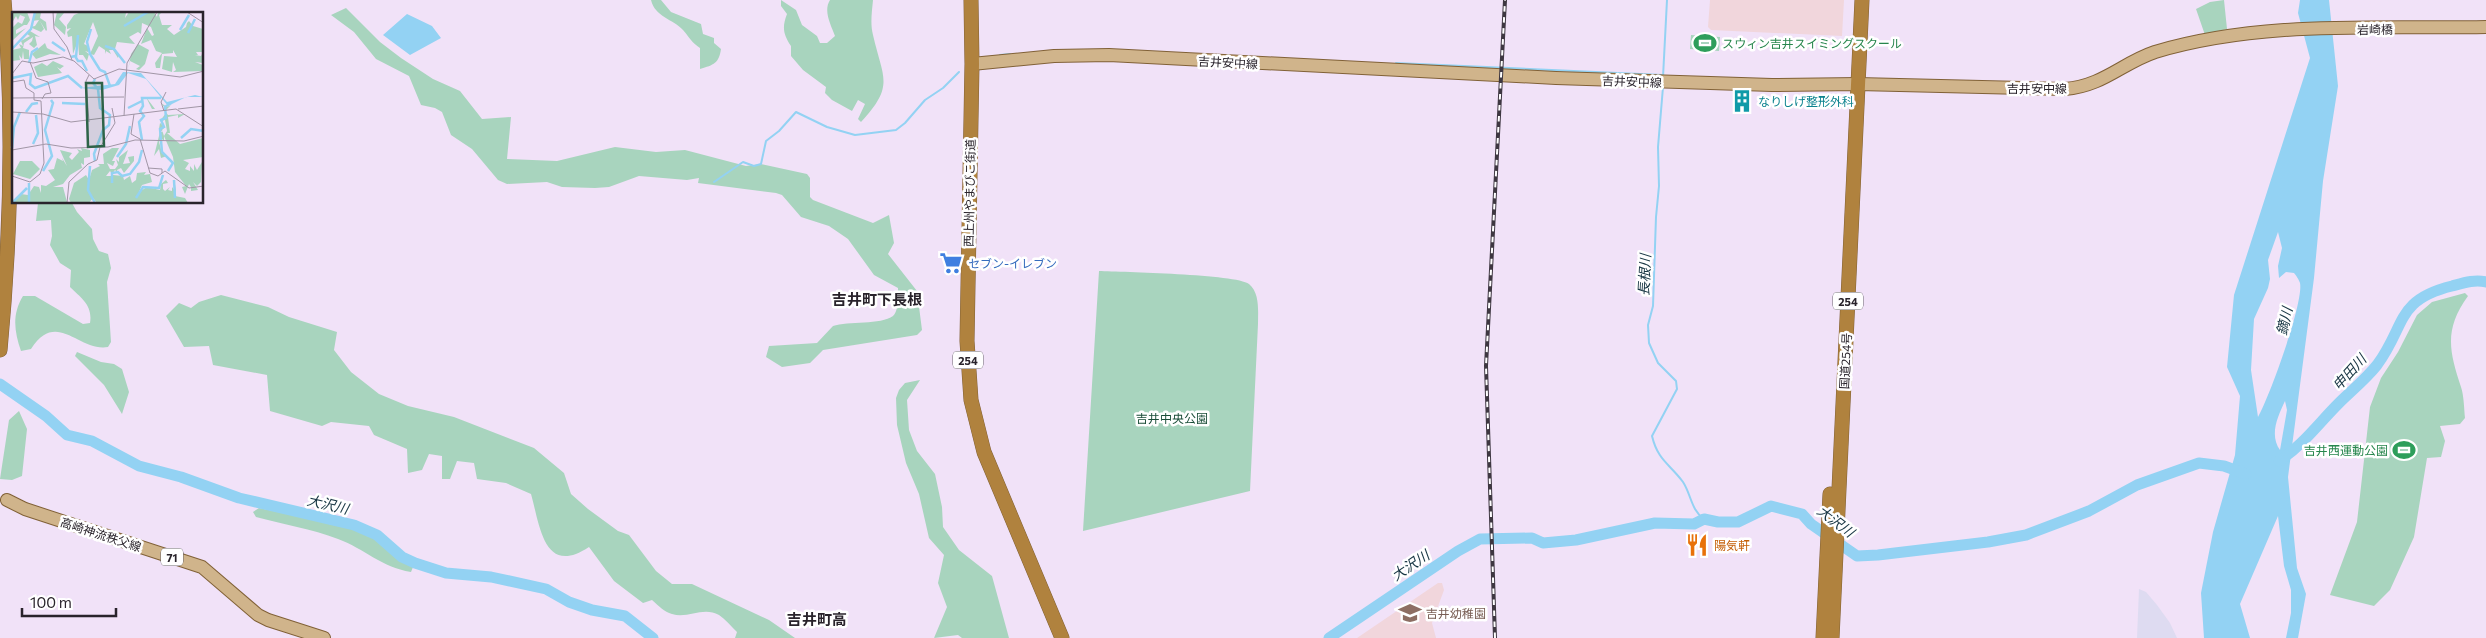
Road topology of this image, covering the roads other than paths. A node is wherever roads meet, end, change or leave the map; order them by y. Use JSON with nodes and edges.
{"nodes":[{"id":1,"x":4,"y":0,"type":"edge"},
{"id":2,"x":971,"y":0,"type":"edge"},
{"id":3,"x":1853,"y":0,"type":"edge"},
{"id":4,"x":1862,"y":0,"type":"edge"},
{"id":5,"x":2486,"y":27,"type":"edge"},
{"id":6,"x":2283,"y":30,"type":"joint"},
{"id":7,"x":972,"y":64,"type":"junction"},
{"id":8,"x":1854,"y":84,"type":"junction"},
{"id":9,"x":0,"y":350,"type":"edge"},
{"id":10,"x":7,"y":500,"type":"dead end"},
{"id":11,"x":1831,"y":560,"type":"junction"},
{"id":12,"x":324,"y":638,"type":"edge"},
{"id":13,"x":1062,"y":638,"type":"edge"},
{"id":14,"x":1823,"y":638,"type":"edge"},
{"id":15,"x":1832,"y":638,"type":"edge"}],
"edges":[{"from":1,"to":9,"type":"highway"},
{"from":2,"to":7,"type":"highway","name":"西上州やまびこ街道","number":"254"},
{"from":3,"to":8,"type":"highway","number":"254"},
{"from":4,"to":8,"type":"highway","number":"254"},
{"from":5,"to":6,"type":"main road","name":"岩崎橋"},
{"from":6,"to":8,"type":"main road","name":"吉井安中線"},
{"from":7,"to":8,"type":"main road","name":"吉井安中線"},
{"from":7,"to":13,"type":"highway","name":"西上州やまびこ街道","number":"254"},
{"from":8,"to":11,"type":"highway","name":"国道254号","number":"254"},
{"from":10,"to":12,"type":"main road","name":"高崎神流秩父線","number":"71"},
{"from":11,"to":14,"type":"highway","name":"国道254号","number":"254"},
{"from":11,"to":15,"type":"highway","name":"国道254号","number":"254"}]}
